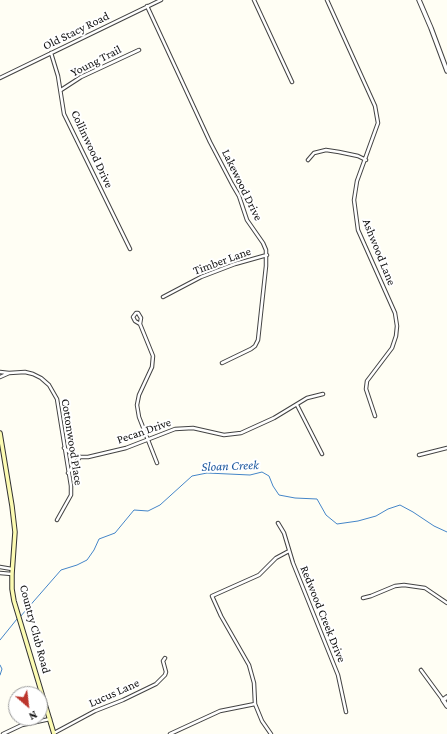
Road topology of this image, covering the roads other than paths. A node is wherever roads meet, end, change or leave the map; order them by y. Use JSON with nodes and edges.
{"nodes":[{"id":1,"x":159,"y":0,"type":"edge"},
{"id":2,"x":254,"y":0,"type":"edge"},
{"id":3,"x":327,"y":0,"type":"edge"},
{"id":4,"x":418,"y":0,"type":"edge"},
{"id":5,"x":147,"y":6,"type":"junction"},
{"id":6,"x":139,"y":50,"type":"dead end"},
{"id":7,"x":51,"y":53,"type":"junction"},
{"id":8,"x":447,"y":71,"type":"edge"},
{"id":9,"x":0,"y":78,"type":"edge"},
{"id":10,"x":292,"y":82,"type":"dead end"},
{"id":11,"x":61,"y":90,"type":"junction"},
{"id":12,"x":308,"y":160,"type":"dead end"},
{"id":13,"x":366,"y":160,"type":"junction"},
{"id":14,"x":130,"y":249,"type":"dead end"},
{"id":15,"x":267,"y":255,"type":"junction"},
{"id":16,"x":163,"y":297,"type":"dead end"},
{"id":17,"x":140,"y":324,"type":"dead end"},
{"id":18,"x":222,"y":363,"type":"dead end"},
{"id":19,"x":0,"y":372,"type":"edge"},
{"id":20,"x":9,"y":373,"type":"junction"},
{"id":21,"x":0,"y":377,"type":"edge"},
{"id":22,"x":323,"y":394,"type":"dead end"},
{"id":23,"x":297,"y":405,"type":"junction"},
{"id":24,"x":375,"y":416,"type":"dead end"},
{"id":25,"x":0,"y":433,"type":"edge"},
{"id":26,"x":147,"y":440,"type":"junction"},
{"id":27,"x":64,"y":448,"type":"junction"},
{"id":28,"x":447,"y":448,"type":"edge"},
{"id":29,"x":322,"y":454,"type":"dead end"},
{"id":30,"x":419,"y":455,"type":"dead end"},
{"id":31,"x":80,"y":457,"type":"junction"},
{"id":32,"x":157,"y":463,"type":"dead end"},
{"id":33,"x":68,"y":473,"type":"junction"},
{"id":34,"x":57,"y":520,"type":"dead end"},
{"id":35,"x":278,"y":524,"type":"dead end"},
{"id":36,"x":289,"y":552,"type":"junction"},
{"id":37,"x":0,"y":567,"type":"edge"},
{"id":38,"x":12,"y":569,"type":"junction"},
{"id":39,"x":0,"y":573,"type":"edge"},
{"id":40,"x":12,"y":574,"type":"junction"},
{"id":41,"x":363,"y":598,"type":"dead end"},
{"id":42,"x":447,"y":603,"type":"edge"},
{"id":43,"x":165,"y":658,"type":"dead end"},
{"id":44,"x":421,"y":670,"type":"dead end"},
{"id":45,"x":447,"y":698,"type":"edge"},
{"id":46,"x":443,"y":700,"type":"junction"},
{"id":47,"x":255,"y":704,"type":"junction"},
{"id":48,"x":447,"y":706,"type":"edge"},
{"id":49,"x":346,"y":712,"type":"dead end"},
{"id":50,"x":50,"y":719,"type":"junction"},
{"id":51,"x":54,"y":733,"type":"edge"},
{"id":52,"x":3,"y":734,"type":"edge"},
{"id":53,"x":170,"y":734,"type":"edge"},
{"id":54,"x":271,"y":734,"type":"edge"}],
"edges":[{"from":1,"to":5,"type":"street","name":"Old Stacy Road"},
{"from":2,"to":10,"type":"street"},
{"from":3,"to":13,"type":"street","name":"Ashwood Lane"},
{"from":4,"to":8,"type":"street"},
{"from":5,"to":7,"type":"street","name":"Old Stacy Road"},
{"from":5,"to":15,"type":"street","name":"Lakewood Drive"},
{"from":6,"to":11,"type":"street","name":"Young Trail"},
{"from":7,"to":9,"type":"street","name":"Old Stacy Road"},
{"from":7,"to":11,"type":"street","name":"Collinwood Drive"},
{"from":11,"to":14,"type":"street","name":"Collinwood Drive"},
{"from":12,"to":13,"type":"street"},
{"from":13,"to":24,"type":"street","name":"Ashwood Lane"},
{"from":15,"to":16,"type":"street","name":"Timber Lane"},
{"from":15,"to":18,"type":"street"},
{"from":17,"to":26,"type":"street"},
{"from":19,"to":20,"type":"street","name":"Cottonwood Place"},
{"from":20,"to":21,"type":"street","name":"Cottonwood Place"},
{"from":20,"to":27,"type":"street","name":"Cottonwood Place"},
{"from":22,"to":23,"type":"street","name":"Pecan Drive"},
{"from":23,"to":26,"type":"street","name":"Pecan Drive"},
{"from":23,"to":29,"type":"street"},
{"from":25,"to":38,"type":"main road","name":"Country Club Road"},
{"from":26,"to":31,"type":"street","name":"Pecan Drive"},
{"from":26,"to":32,"type":"street"},
{"from":27,"to":31,"type":"street"},
{"from":27,"to":33,"type":"street","name":"Cottonwood Place"},
{"from":28,"to":30,"type":"street"},
{"from":31,"to":33,"type":"street"},
{"from":33,"to":34,"type":"street","name":"Cottonwood Place"},
{"from":35,"to":36,"type":"street","name":"Redwood Creek Drive"},
{"from":36,"to":47,"type":"street"},
{"from":36,"to":49,"type":"street","name":"Redwood Creek Drive"},
{"from":37,"to":38,"type":"street"},
{"from":38,"to":40,"type":"main road","name":"Country Club Road"},
{"from":39,"to":40,"type":"street"},
{"from":40,"to":50,"type":"main road","name":"Country Club Road"},
{"from":41,"to":42,"type":"street"},
{"from":43,"to":51,"type":"street","name":"Lucus Lane"},
{"from":44,"to":46,"type":"street"},
{"from":45,"to":46,"type":"street"},
{"from":46,"to":48,"type":"street"},
{"from":47,"to":53,"type":"street"},
{"from":47,"to":54,"type":"street"},
{"from":50,"to":51,"type":"main road","name":"Country Club Road"},
{"from":50,"to":52,"type":"street"}]}
